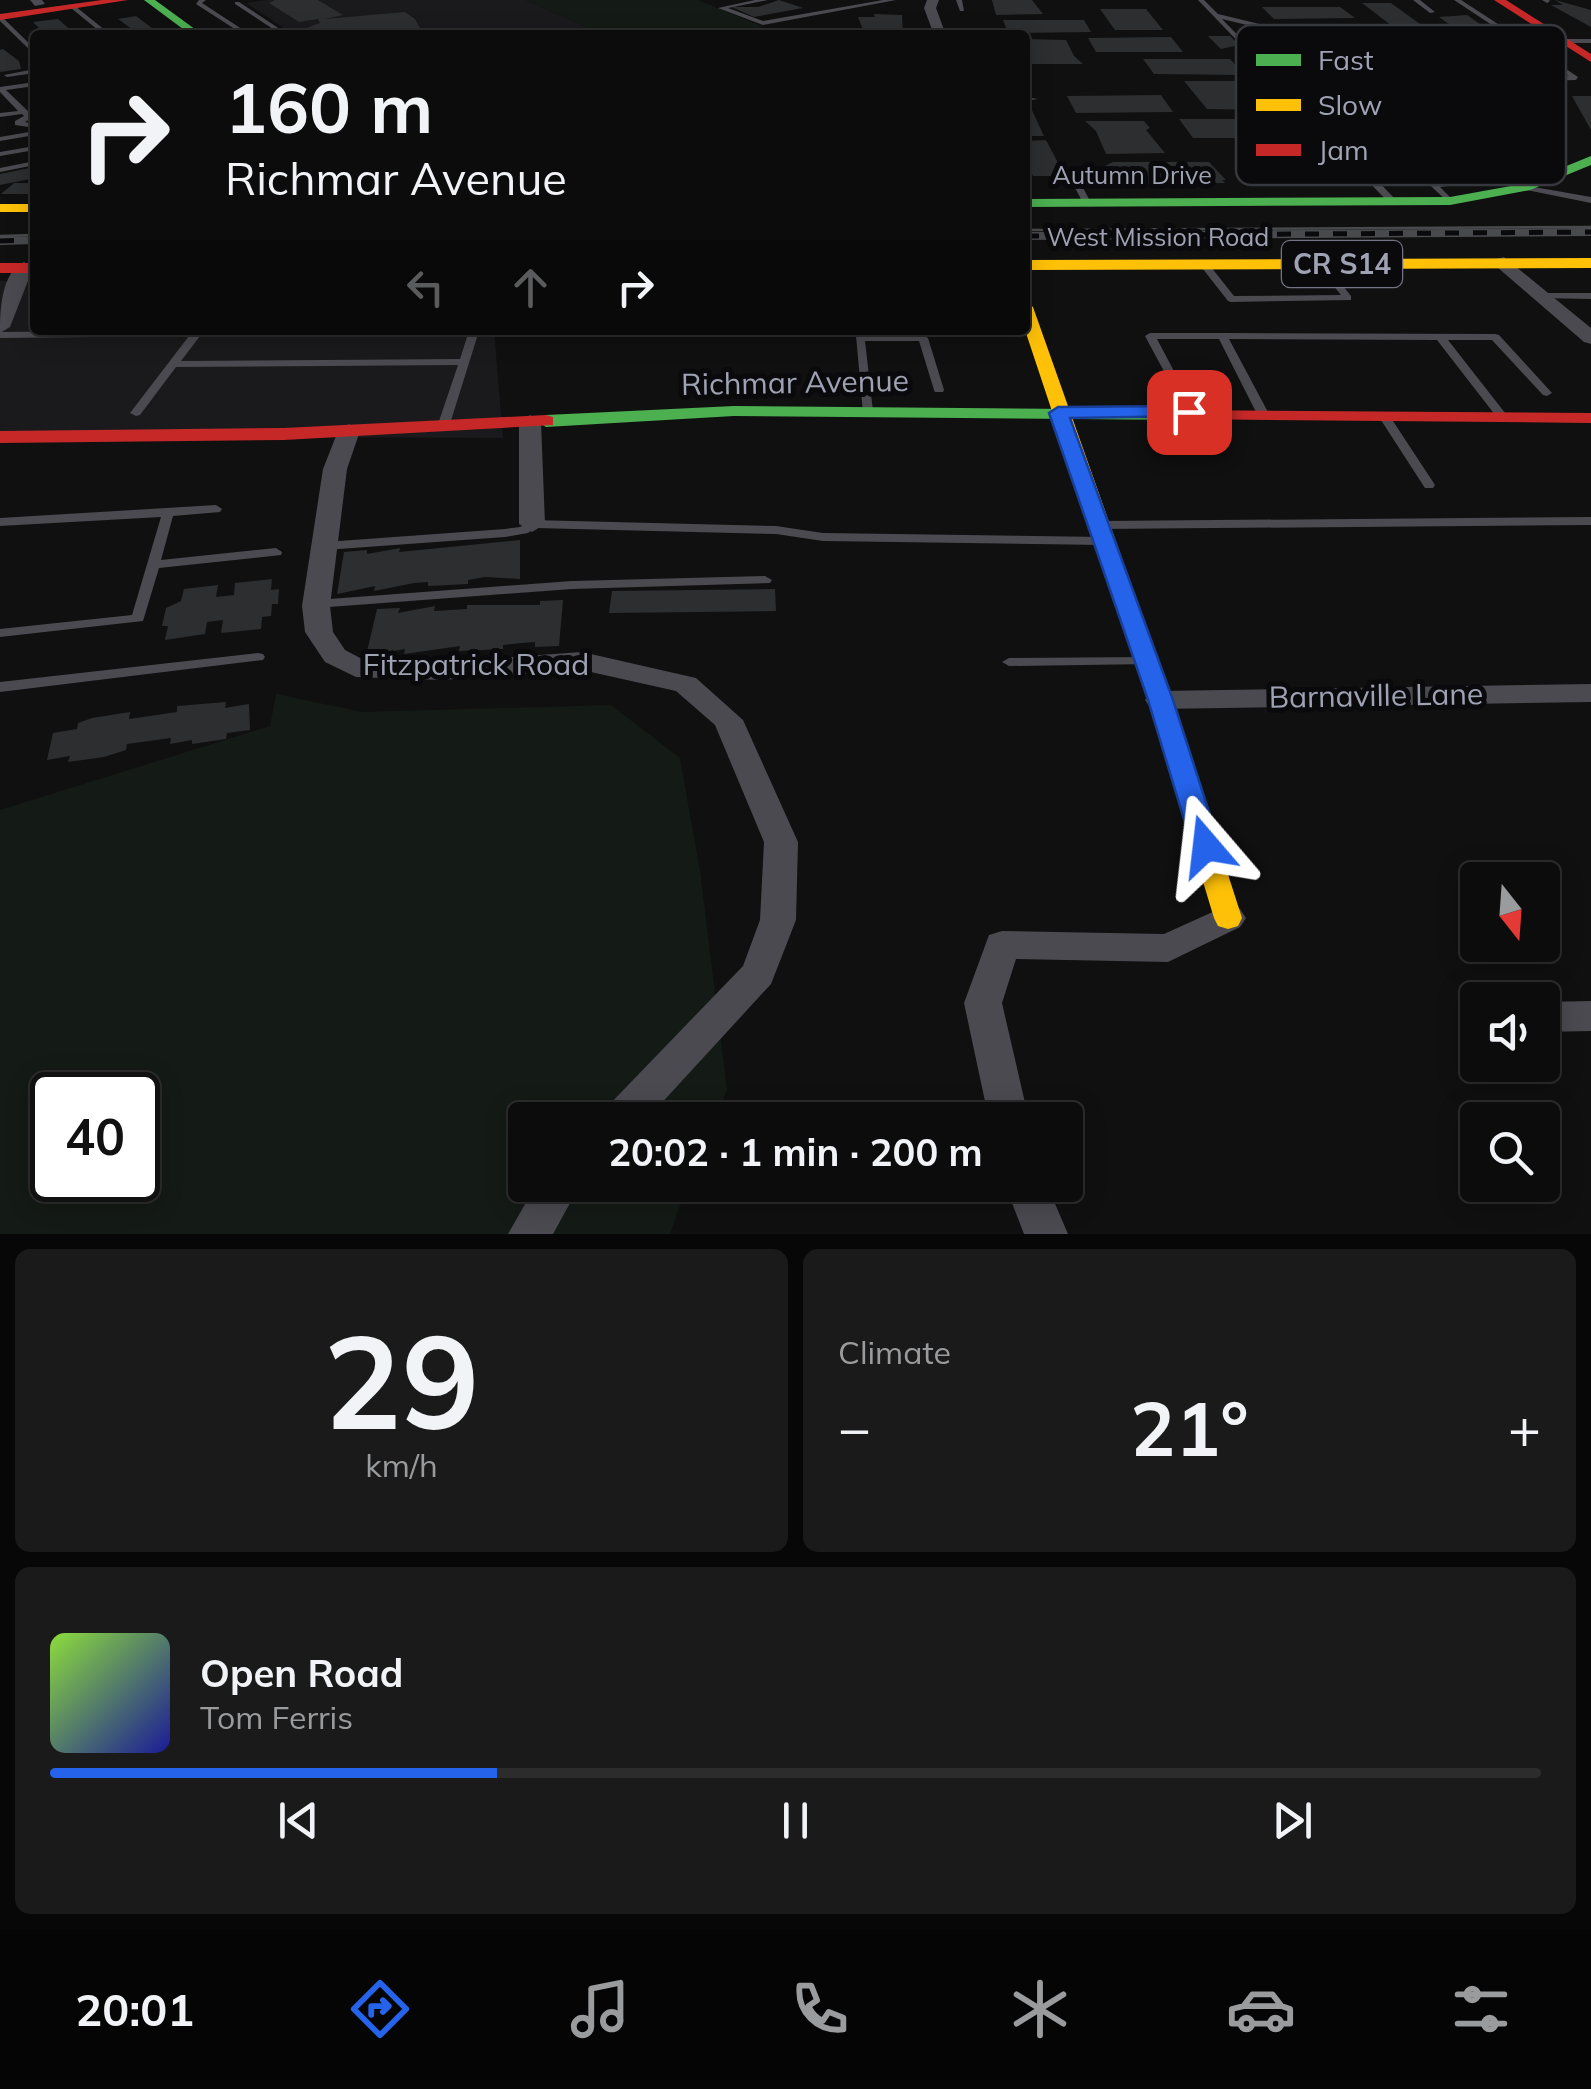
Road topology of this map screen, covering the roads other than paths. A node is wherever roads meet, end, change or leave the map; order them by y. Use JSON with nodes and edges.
{"nodes":[{"id":1,"x":123,"y":0,"type":"edge"},
{"id":2,"x":150,"y":0,"type":"edge"},
{"id":3,"x":253,"y":0,"type":"edge"},
{"id":4,"x":765,"y":0,"type":"edge"},
{"id":5,"x":893,"y":0,"type":"edge"},
{"id":6,"x":933,"y":0,"type":"edge"},
{"id":7,"x":959,"y":0,"type":"edge"},
{"id":8,"x":1200,"y":0,"type":"edge"},
{"id":9,"x":1416,"y":0,"type":"edge"},
{"id":10,"x":1457,"y":0,"type":"edge"},
{"id":11,"x":1499,"y":0,"type":"edge"},
{"id":12,"x":38,"y":2,"type":"edge"},
{"id":13,"x":236,"y":2,"type":"junction"},
{"id":14,"x":71,"y":4,"type":"edge"},
{"id":15,"x":204,"y":4,"type":"edge"},
{"id":16,"x":0,"y":9,"type":"edge"},
{"id":17,"x":962,"y":10,"type":"dead end"},
{"id":18,"x":1432,"y":12,"type":"dead end"},
{"id":19,"x":1215,"y":15,"type":"junction"},
{"id":20,"x":0,"y":17,"type":"edge"},
{"id":21,"x":1256,"y":25,"type":"edge"},
{"id":22,"x":1496,"y":25,"type":"edge"},
{"id":23,"x":1537,"y":25,"type":"edge"},
{"id":24,"x":102,"y":30,"type":"edge"},
{"id":25,"x":191,"y":30,"type":"edge"},
{"id":26,"x":241,"y":30,"type":"edge"},
{"id":27,"x":278,"y":30,"type":"edge"},
{"id":28,"x":938,"y":30,"type":"edge"},
{"id":29,"x":1236,"y":37,"type":"edge"},
{"id":30,"x":1566,"y":43,"type":"edge"},
{"id":31,"x":30,"y":48,"type":"edge"},
{"id":32,"x":1591,"y":59,"type":"edge"},
{"id":33,"x":30,"y":72,"type":"edge"},
{"id":34,"x":7,"y":76,"type":"dead end"},
{"id":35,"x":30,"y":85,"type":"edge"},
{"id":36,"x":1,"y":89,"type":"edge"},
{"id":37,"x":12,"y":100,"type":"junction"},
{"id":38,"x":0,"y":102,"type":"edge"},
{"id":39,"x":29,"y":114,"type":"edge"},
{"id":40,"x":0,"y":116,"type":"edge"},
{"id":41,"x":30,"y":126,"type":"edge"},
{"id":42,"x":30,"y":130,"type":"edge"},
{"id":43,"x":0,"y":139,"type":"edge"},
{"id":44,"x":30,"y":149,"type":"edge"},
{"id":45,"x":0,"y":154,"type":"edge"},
{"id":46,"x":1591,"y":160,"type":"edge"},
{"id":47,"x":30,"y":164,"type":"edge"},
{"id":48,"x":1566,"y":167,"type":"edge"},
{"id":49,"x":0,"y":170,"type":"edge"},
{"id":50,"x":1376,"y":185,"type":"edge"},
{"id":51,"x":1434,"y":185,"type":"edge"},
{"id":52,"x":1466,"y":185,"type":"edge"},
{"id":53,"x":1529,"y":185,"type":"edge"},
{"id":54,"x":1525,"y":187,"type":"junction"},
{"id":55,"x":1442,"y":193,"type":"junction"},
{"id":56,"x":1591,"y":200,"type":"edge"},
{"id":57,"x":1030,"y":202,"type":"edge"},
{"id":58,"x":1393,"y":202,"type":"junction"},
{"id":59,"x":0,"y":208,"type":"edge"},
{"id":60,"x":30,"y":208,"type":"edge"},
{"id":61,"x":1504,"y":263,"type":"junction"},
{"id":62,"x":1591,"y":263,"type":"edge"},
{"id":63,"x":1204,"y":264,"type":"junction"},
{"id":64,"x":1321,"y":264,"type":"junction"},
{"id":65,"x":1030,"y":265,"type":"edge"},
{"id":66,"x":0,"y":268,"type":"edge"},
{"id":67,"x":30,"y":268,"type":"edge"},
{"id":68,"x":1591,"y":296,"type":"edge"},
{"id":69,"x":1547,"y":300,"type":"junction"},
{"id":70,"x":1591,"y":306,"type":"edge"},
{"id":71,"x":1030,"y":323,"type":"edge"},
{"id":72,"x":0,"y":327,"type":"edge"},
{"id":73,"x":0,"y":334,"type":"edge"},
{"id":74,"x":30,"y":334,"type":"edge"},
{"id":75,"x":195,"y":335,"type":"edge"},
{"id":76,"x":472,"y":335,"type":"edge"},
{"id":77,"x":1222,"y":336,"type":"junction"},
{"id":78,"x":1440,"y":336,"type":"junction"},
{"id":79,"x":1591,"y":338,"type":"edge"},
{"id":80,"x":462,"y":362,"type":"junction"},
{"id":81,"x":172,"y":364,"type":"junction"},
{"id":82,"x":939,"y":390,"type":"dead end"},
{"id":83,"x":1179,"y":390,"type":"dead end"},
{"id":84,"x":1547,"y":393,"type":"dead end"},
{"id":85,"x":867,"y":412,"type":"junction"},
{"id":86,"x":136,"y":413,"type":"dead end"},
{"id":87,"x":1058,"y":413,"type":"junction"},
{"id":88,"x":1263,"y":414,"type":"junction"},
{"id":89,"x":1385,"y":417,"type":"junction"},
{"id":90,"x":1503,"y":418,"type":"junction"},
{"id":91,"x":1591,"y":418,"type":"edge"},
{"id":92,"x":530,"y":422,"type":"junction"},
{"id":93,"x":443,"y":427,"type":"junction"},
{"id":94,"x":349,"y":431,"type":"junction"},
{"id":95,"x":0,"y":437,"type":"edge"},
{"id":96,"x":1428,"y":485,"type":"dead end"},
{"id":97,"x":216,"y":509,"type":"dead end"},
{"id":98,"x":168,"y":513,"type":"junction"},
{"id":99,"x":1591,"y":521,"type":"edge"},
{"id":100,"x":0,"y":522,"type":"edge"},
{"id":101,"x":532,"y":524,"type":"junction"},
{"id":102,"x":1101,"y":533,"type":"junction"},
{"id":103,"x":325,"y":546,"type":"junction"},
{"id":104,"x":276,"y":552,"type":"dead end"},
{"id":105,"x":153,"y":564,"type":"junction"},
{"id":106,"x":764,"y":580,"type":"dead end"},
{"id":107,"x":316,"y":604,"type":"junction"},
{"id":108,"x":0,"y":633,"type":"edge"},
{"id":109,"x":258,"y":657,"type":"dead end"},
{"id":110,"x":1147,"y":661,"type":"junction"},
{"id":111,"x":1009,"y":662,"type":"dead end"},
{"id":112,"x":0,"y":688,"type":"edge"},
{"id":113,"x":1591,"y":693,"type":"edge"},
{"id":114,"x":1160,"y":700,"type":"junction"},
{"id":115,"x":1228,"y":918,"type":"joint"},
{"id":116,"x":1591,"y":1016,"type":"edge"},
{"id":117,"x":1560,"y":1017,"type":"edge"},
{"id":118,"x":637,"y":1102,"type":"edge"},
{"id":119,"x":1005,"y":1102,"type":"edge"},
{"id":120,"x":549,"y":1202,"type":"edge"},
{"id":121,"x":1033,"y":1202,"type":"edge"},
{"id":122,"x":530,"y":1234,"type":"edge"},
{"id":123,"x":1046,"y":1234,"type":"edge"}],
"edges":[{"from":1,"to":14,"type":"street"},
{"from":2,"to":25,"type":"street"},
{"from":3,"to":13,"type":"lane"},
{"from":4,"to":5,"type":"lane"},
{"from":6,"to":28,"type":"street"},
{"from":7,"to":17,"type":"lane"},
{"from":8,"to":19,"type":"lane"},
{"from":9,"to":18,"type":"lane"},
{"from":10,"to":22,"type":"lane"},
{"from":11,"to":23,"type":"street"},
{"from":12,"to":14,"type":"street"},
{"from":12,"to":16,"type":"street"},
{"from":13,"to":15,"type":"lane"},
{"from":13,"to":27,"type":"lane"},
{"from":14,"to":20,"type":"street"},
{"from":14,"to":24,"type":"lane"},
{"from":15,"to":26,"type":"lane"},
{"from":19,"to":21,"type":"lane"},
{"from":19,"to":29,"type":"lane"},
{"from":20,"to":31,"type":"lane"},
{"from":30,"to":32,"type":"street"},
{"from":33,"to":34,"type":"lane"},
{"from":35,"to":36,"type":"lane"},
{"from":36,"to":37,"type":"lane"},
{"from":37,"to":38,"type":"lane"},
{"from":37,"to":39,"type":"lane"},
{"from":39,"to":40,"type":"lane"},
{"from":39,"to":41,"type":"lane"},
{"from":42,"to":43,"type":"lane"},
{"from":44,"to":45,"type":"lane"},
{"from":46,"to":48,"type":"street","name":"Autumn Drive"},
{"from":47,"to":49,"type":"lane"},
{"from":50,"to":58,"type":"lane"},
{"from":51,"to":55,"type":"lane"},
{"from":52,"to":55,"type":"lane"},
{"from":53,"to":54,"type":"street","name":"Autumn Drive"},
{"from":54,"to":55,"type":"street","name":"Autumn Drive"},
{"from":54,"to":56,"type":"lane"},
{"from":55,"to":58,"type":"street","name":"Autumn Drive"},
{"from":57,"to":58,"type":"street","name":"Autumn Drive"},
{"from":59,"to":60,"type":"street"},
{"from":61,"to":62,"type":"street","name":"West Mission Road","number":"CR S14"},
{"from":61,"to":64,"type":"street","name":"West Mission Road","number":"CR S14"},
{"from":61,"to":69,"type":"street"},
{"from":63,"to":64,"type":"street","name":"West Mission Road","number":"CR S14"},
{"from":63,"to":64,"type":"lane"},
{"from":63,"to":65,"type":"street","name":"West Mission Road","number":"CR S14"},
{"from":66,"to":67,"type":"street"},
{"from":67,"to":72,"type":"street"},
{"from":68,"to":69,"type":"lane"},
{"from":69,"to":70,"type":"lane"},
{"from":69,"to":79,"type":"street"},
{"from":71,"to":87,"type":"street"},
{"from":73,"to":74,"type":"lane"},
{"from":75,"to":81,"type":"lane"},
{"from":76,"to":80,"type":"lane"},
{"from":77,"to":78,"type":"lane"},
{"from":77,"to":83,"type":"lane"},
{"from":77,"to":88,"type":"lane"},
{"from":78,"to":84,"type":"lane"},
{"from":78,"to":90,"type":"lane"},
{"from":80,"to":81,"type":"lane"},
{"from":80,"to":93,"type":"lane"},
{"from":81,"to":86,"type":"lane"},
{"from":82,"to":85,"type":"lane"},
{"from":85,"to":87,"type":"street","name":"Richmar Avenue"},
{"from":85,"to":92,"type":"street","name":"Richmar Avenue"},
{"from":87,"to":88,"type":"street","name":"Richmar Avenue"},
{"from":87,"to":102,"type":"street"},
{"from":88,"to":89,"type":"street","name":"Richmar Avenue"},
{"from":89,"to":90,"type":"street","name":"Richmar Avenue"},
{"from":89,"to":96,"type":"lane"},
{"from":90,"to":91,"type":"street","name":"Richmar Avenue"},
{"from":92,"to":93,"type":"street","name":"Richmar Avenue"},
{"from":92,"to":101,"type":"street"},
{"from":93,"to":94,"type":"street","name":"Richmar Avenue"},
{"from":94,"to":95,"type":"street","name":"Richmar Avenue"},
{"from":94,"to":103,"type":"street","name":"Fitzpatrick Road"},
{"from":97,"to":98,"type":"lane"},
{"from":98,"to":100,"type":"lane"},
{"from":98,"to":105,"type":"lane"},
{"from":99,"to":102,"type":"lane"},
{"from":101,"to":102,"type":"lane"},
{"from":101,"to":103,"type":"lane"},
{"from":102,"to":110,"type":"street"},
{"from":103,"to":107,"type":"street","name":"Fitzpatrick Road"},
{"from":104,"to":105,"type":"lane"},
{"from":105,"to":108,"type":"lane"},
{"from":106,"to":107,"type":"lane"},
{"from":107,"to":118,"type":"street","name":"Fitzpatrick Road"},
{"from":109,"to":112,"type":"lane"},
{"from":110,"to":111,"type":"lane"},
{"from":110,"to":114,"type":"street"},
{"from":113,"to":114,"type":"street","name":"Barnaville Lane"},
{"from":114,"to":115,"type":"street"},
{"from":115,"to":119,"type":"street"},
{"from":116,"to":117,"type":"street"},
{"from":120,"to":122,"type":"street"},
{"from":121,"to":123,"type":"street"}]}
